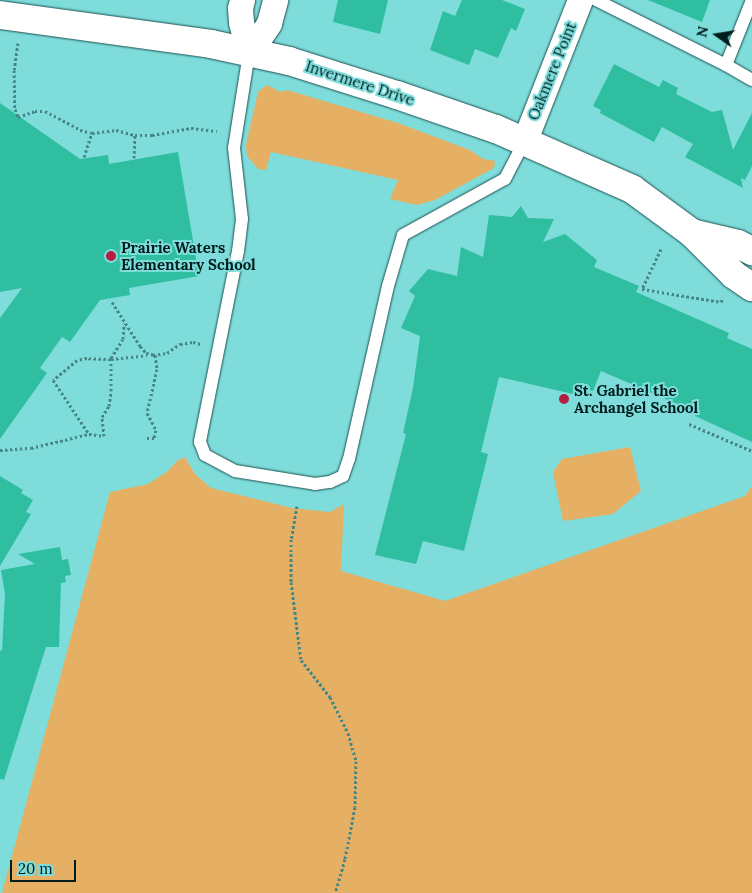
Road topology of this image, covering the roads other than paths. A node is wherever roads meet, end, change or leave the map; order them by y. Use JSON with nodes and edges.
{"nodes":[{"id":1,"x":242,"y":0,"type":"edge"},
{"id":2,"x":275,"y":0,"type":"edge"},
{"id":3,"x":580,"y":0,"type":"edge"},
{"id":4,"x":596,"y":0,"type":"edge"},
{"id":5,"x":752,"y":0,"type":"edge"},
{"id":6,"x":0,"y":15,"type":"edge"},
{"id":7,"x":249,"y":52,"type":"junction"},
{"id":8,"x":726,"y":65,"type":"junction"},
{"id":9,"x":752,"y":80,"type":"edge"},
{"id":10,"x":524,"y":142,"type":"junction"},
{"id":11,"x":692,"y":233,"type":"junction"},
{"id":12,"x":752,"y":251,"type":"edge"},
{"id":13,"x":739,"y":289,"type":"edge"}],
"edges":[{"from":1,"to":7,"type":"street"},
{"from":2,"to":7,"type":"street"},
{"from":3,"to":10,"type":"street","name":"Oakmere Point"},
{"from":4,"to":8,"type":"lane"},
{"from":5,"to":8,"type":"lane"},
{"from":6,"to":7,"type":"street","name":"Invermere Drive"},
{"from":7,"to":10,"type":"street","name":"Invermere Drive"},
{"from":7,"to":10,"type":"lane"},
{"from":8,"to":9,"type":"lane"},
{"from":10,"to":11,"type":"street","name":"Invermere Drive"},
{"from":11,"to":12,"type":"street","name":"Invermere Drive"},
{"from":11,"to":13,"type":"street","name":"Invermere Drive"}]}
